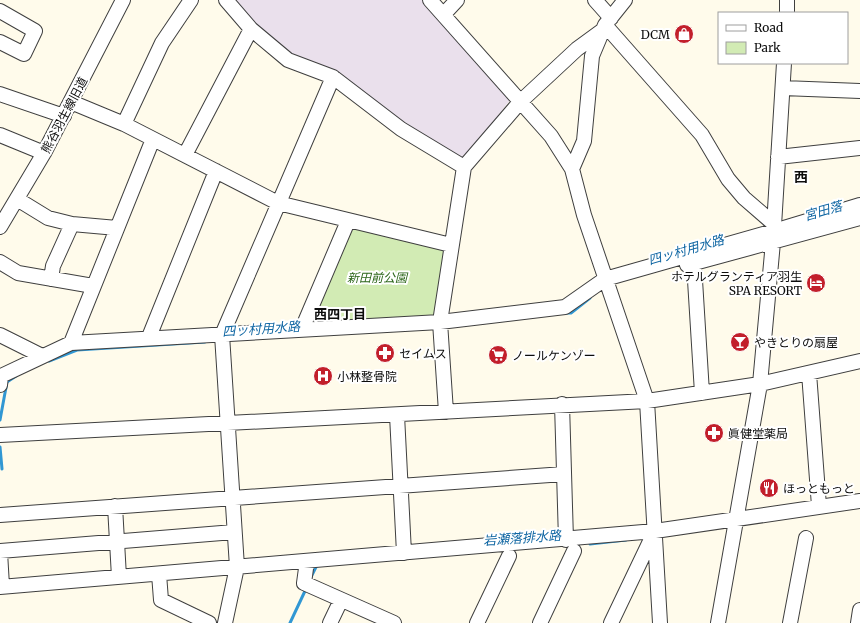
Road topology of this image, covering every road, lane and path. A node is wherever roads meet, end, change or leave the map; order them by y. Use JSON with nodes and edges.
{"nodes":[{"id":1,"x":2,"y":0,"type":"edge"},
{"id":2,"x":123,"y":0,"type":"edge"},
{"id":3,"x":190,"y":0,"type":"edge"},
{"id":4,"x":226,"y":0,"type":"edge"},
{"id":5,"x":430,"y":0,"type":"edge"},
{"id":6,"x":458,"y":0,"type":"edge"},
{"id":7,"x":595,"y":0,"type":"edge"},
{"id":8,"x":625,"y":0,"type":"edge"},
{"id":9,"x":788,"y":0,"type":"edge"},
{"id":10,"x":0,"y":3,"type":"edge"},
{"id":11,"x":0,"y":11,"type":"edge"},
{"id":12,"x":787,"y":12,"type":"edge"},
{"id":13,"x":444,"y":14,"type":"junction"},
{"id":14,"x":606,"y":24,"type":"junction"},
{"id":15,"x":252,"y":29,"type":"junction"},
{"id":16,"x":0,"y":42,"type":"edge"},
{"id":17,"x":784,"y":64,"type":"edge"},
{"id":18,"x":333,"y":77,"type":"junction"},
{"id":19,"x":783,"y":88,"type":"junction"},
{"id":20,"x":860,"y":91,"type":"edge"},
{"id":21,"x":0,"y":94,"type":"edge"},
{"id":22,"x":71,"y":102,"type":"junction"},
{"id":23,"x":520,"y":102,"type":"junction"},
{"id":24,"x":64,"y":116,"type":"junction"},
{"id":25,"x":124,"y":124,"type":"junction"},
{"id":26,"x":0,"y":136,"type":"edge"},
{"id":27,"x":153,"y":139,"type":"junction"},
{"id":28,"x":860,"y":148,"type":"edge"},
{"id":29,"x":44,"y":153,"type":"junction"},
{"id":30,"x":185,"y":154,"type":"junction"},
{"id":31,"x":778,"y":157,"type":"junction"},
{"id":32,"x":464,"y":167,"type":"junction"},
{"id":33,"x":572,"y":169,"type":"junction"},
{"id":34,"x":216,"y":171,"type":"junction"},
{"id":35,"x":17,"y":199,"type":"junction"},
{"id":36,"x":278,"y":202,"type":"junction"},
{"id":37,"x":860,"y":205,"type":"edge"},
{"id":38,"x":860,"y":218,"type":"edge"},
{"id":39,"x":348,"y":221,"type":"junction"},
{"id":40,"x":72,"y":224,"type":"junction"},
{"id":41,"x":0,"y":227,"type":"edge"},
{"id":42,"x":117,"y":228,"type":"junction"},
{"id":43,"x":774,"y":232,"type":"junction"},
{"id":44,"x":451,"y":245,"type":"junction"},
{"id":45,"x":0,"y":262,"type":"edge"},
{"id":46,"x":694,"y":264,"type":"junction"},
{"id":47,"x":51,"y":279,"type":"junction"},
{"id":48,"x":607,"y":283,"type":"junction"},
{"id":49,"x":93,"y":286,"type":"junction"},
{"id":50,"x":440,"y":322,"type":"junction"},
{"id":51,"x":302,"y":329,"type":"junction"},
{"id":52,"x":222,"y":335,"type":"junction"},
{"id":53,"x":0,"y":336,"type":"edge"},
{"id":54,"x":149,"y":337,"type":"junction"},
{"id":55,"x":71,"y":343,"type":"junction"},
{"id":56,"x":42,"y":356,"type":"junction"},
{"id":57,"x":860,"y":362,"type":"edge"},
{"id":58,"x":809,"y":373,"type":"junction"},
{"id":59,"x":760,"y":384,"type":"junction"},
{"id":60,"x":0,"y":385,"type":"edge"},
{"id":61,"x":702,"y":393,"type":"junction"},
{"id":62,"x":647,"y":401,"type":"junction"},
{"id":63,"x":562,"y":404,"type":"junction"},
{"id":64,"x":446,"y":412,"type":"junction"},
{"id":65,"x":397,"y":415,"type":"junction"},
{"id":66,"x":227,"y":423,"type":"junction"},
{"id":67,"x":0,"y":435,"type":"edge"},
{"id":68,"x":564,"y":474,"type":"junction"},
{"id":69,"x":401,"y":486,"type":"junction"},
{"id":70,"x":232,"y":497,"type":"junction"},
{"id":71,"x":860,"y":501,"type":"edge"},
{"id":72,"x":115,"y":506,"type":"junction"},
{"id":73,"x":819,"y":506,"type":"junction"},
{"id":74,"x":0,"y":514,"type":"edge"},
{"id":75,"x":736,"y":520,"type":"junction"},
{"id":76,"x":655,"y":531,"type":"junction"},
{"id":77,"x":234,"y":532,"type":"junction"},
{"id":78,"x":806,"y":538,"type":"dead end"},
{"id":79,"x":117,"y":541,"type":"junction"},
{"id":80,"x":570,"y":545,"type":"junction"},
{"id":81,"x":0,"y":551,"type":"edge"},
{"id":82,"x":404,"y":553,"type":"junction"},
{"id":83,"x":509,"y":556,"type":"dead end"},
{"id":84,"x":307,"y":561,"type":"junction"},
{"id":85,"x":237,"y":567,"type":"junction"},
{"id":86,"x":159,"y":574,"type":"junction"},
{"id":87,"x":120,"y":577,"type":"junction"},
{"id":88,"x":1,"y":587,"type":"edge"},
{"id":89,"x":341,"y":600,"type":"junction"},
{"id":90,"x":860,"y":610,"type":"edge"},
{"id":91,"x":209,"y":623,"type":"edge"},
{"id":92,"x":225,"y":623,"type":"edge"},
{"id":93,"x":330,"y":623,"type":"edge"},
{"id":94,"x":394,"y":623,"type":"edge"},
{"id":95,"x":477,"y":623,"type":"edge"},
{"id":96,"x":540,"y":623,"type":"edge"},
{"id":97,"x":611,"y":623,"type":"edge"},
{"id":98,"x":660,"y":623,"type":"edge"},
{"id":99,"x":718,"y":623,"type":"edge"},
{"id":100,"x":790,"y":623,"type":"edge"},
{"id":101,"x":858,"y":623,"type":"edge"}],
"edges":[{"from":1,"to":10,"type":"street"},
{"from":2,"to":22,"type":"street","name":"熊谷羽生線旧道"},
{"from":3,"to":25,"type":"street"},
{"from":4,"to":15,"type":"street"},
{"from":5,"to":13,"type":"street"},
{"from":6,"to":13,"type":"street"},
{"from":7,"to":14,"type":"street"},
{"from":8,"to":14,"type":"street"},
{"from":9,"to":12,"type":"street"},
{"from":11,"to":16,"type":"street"},
{"from":13,"to":23,"type":"street"},
{"from":14,"to":23,"type":"street"},
{"from":14,"to":33,"type":"street"},
{"from":14,"to":43,"type":"street"},
{"from":15,"to":18,"type":"street"},
{"from":15,"to":30,"type":"street"},
{"from":17,"to":19,"type":"street"},
{"from":18,"to":32,"type":"street"},
{"from":18,"to":36,"type":"street"},
{"from":19,"to":20,"type":"street"},
{"from":19,"to":31,"type":"street"},
{"from":21,"to":24,"type":"street"},
{"from":22,"to":24,"type":"street","name":"熊谷羽生線旧道"},
{"from":22,"to":25,"type":"street"},
{"from":23,"to":32,"type":"street"},
{"from":23,"to":33,"type":"street"},
{"from":24,"to":29,"type":"street","name":"熊谷羽生線旧道"},
{"from":25,"to":27,"type":"street"},
{"from":26,"to":29,"type":"street"},
{"from":27,"to":30,"type":"street"},
{"from":27,"to":42,"type":"street"},
{"from":28,"to":31,"type":"street"},
{"from":29,"to":35,"type":"street","name":"熊谷羽生線旧道"},
{"from":30,"to":34,"type":"street"},
{"from":31,"to":43,"type":"street"},
{"from":32,"to":44,"type":"street"},
{"from":33,"to":48,"type":"street"},
{"from":34,"to":36,"type":"street"},
{"from":34,"to":54,"type":"street"},
{"from":35,"to":40,"type":"street"},
{"from":35,"to":41,"type":"street","name":"熊谷羽生線旧道"},
{"from":36,"to":39,"type":"street"},
{"from":36,"to":52,"type":"street"},
{"from":37,"to":43,"type":"street"},
{"from":38,"to":43,"type":"street"},
{"from":39,"to":44,"type":"street"},
{"from":39,"to":51,"type":"street"},
{"from":40,"to":42,"type":"street"},
{"from":40,"to":47,"type":"street"},
{"from":42,"to":49,"type":"street"},
{"from":43,"to":46,"type":"street"},
{"from":43,"to":48,"type":"street"},
{"from":43,"to":59,"type":"street"},
{"from":44,"to":50,"type":"street"},
{"from":45,"to":47,"type":"street"},
{"from":46,"to":48,"type":"street"},
{"from":46,"to":61,"type":"street"},
{"from":47,"to":49,"type":"street"},
{"from":48,"to":50,"type":"street"},
{"from":48,"to":62,"type":"street"},
{"from":49,"to":55,"type":"street"},
{"from":50,"to":51,"type":"street"},
{"from":50,"to":64,"type":"street"},
{"from":51,"to":52,"type":"street"},
{"from":52,"to":54,"type":"street"},
{"from":52,"to":66,"type":"street"},
{"from":53,"to":56,"type":"street"},
{"from":54,"to":55,"type":"street"},
{"from":55,"to":56,"type":"street"},
{"from":56,"to":60,"type":"street"},
{"from":57,"to":58,"type":"street"},
{"from":58,"to":59,"type":"street"},
{"from":58,"to":73,"type":"street"},
{"from":59,"to":61,"type":"street"},
{"from":59,"to":75,"type":"street"},
{"from":61,"to":62,"type":"street"},
{"from":62,"to":63,"type":"street"},
{"from":62,"to":76,"type":"street"},
{"from":63,"to":64,"type":"street"},
{"from":63,"to":68,"type":"street"},
{"from":64,"to":65,"type":"street"},
{"from":65,"to":66,"type":"street"},
{"from":65,"to":69,"type":"street"},
{"from":66,"to":67,"type":"street"},
{"from":66,"to":70,"type":"street"},
{"from":68,"to":69,"type":"street"},
{"from":68,"to":80,"type":"street"},
{"from":69,"to":70,"type":"street"},
{"from":69,"to":82,"type":"street"},
{"from":70,"to":72,"type":"street"},
{"from":70,"to":77,"type":"street"},
{"from":71,"to":73,"type":"street"},
{"from":72,"to":74,"type":"street"},
{"from":72,"to":79,"type":"street"},
{"from":73,"to":75,"type":"street"},
{"from":75,"to":76,"type":"street"},
{"from":75,"to":99,"type":"street"},
{"from":76,"to":80,"type":"street"},
{"from":76,"to":97,"type":"street"},
{"from":76,"to":98,"type":"street"},
{"from":77,"to":79,"type":"street"},
{"from":77,"to":85,"type":"street"},
{"from":78,"to":100,"type":"street"},
{"from":79,"to":81,"type":"street"},
{"from":79,"to":87,"type":"street"},
{"from":80,"to":82,"type":"street"},
{"from":80,"to":96,"type":"street"},
{"from":81,"to":88,"type":"street"},
{"from":82,"to":84,"type":"street"},
{"from":83,"to":95,"type":"street"},
{"from":84,"to":85,"type":"street"},
{"from":84,"to":89,"type":"street"},
{"from":85,"to":86,"type":"street"},
{"from":85,"to":92,"type":"street"},
{"from":86,"to":87,"type":"street"},
{"from":86,"to":91,"type":"street"},
{"from":87,"to":88,"type":"street"},
{"from":89,"to":93,"type":"street"},
{"from":89,"to":94,"type":"street"},
{"from":90,"to":101,"type":"street"}]}
